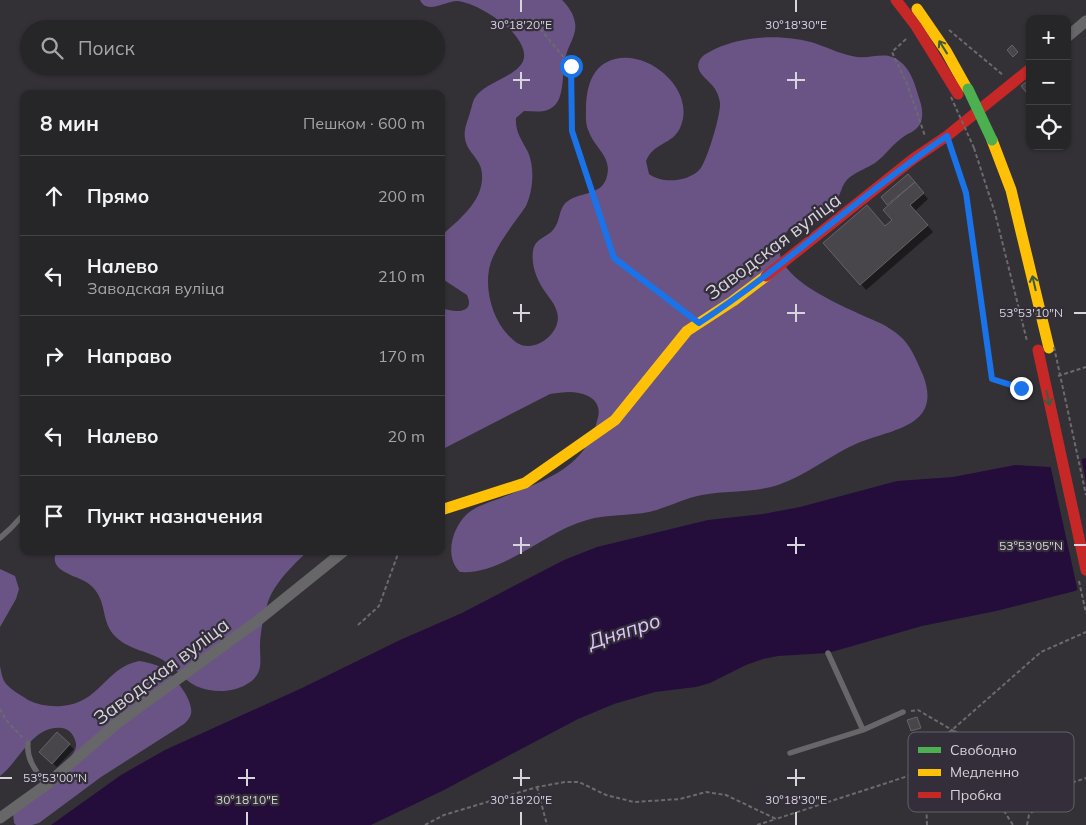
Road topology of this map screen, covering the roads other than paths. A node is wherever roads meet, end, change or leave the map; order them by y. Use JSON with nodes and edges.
{"nodes":[{"id":1,"x":896,"y":0,"type":"edge"},
{"id":2,"x":910,"y":0,"type":"edge"},
{"id":3,"x":1086,"y":21,"type":"edge"},
{"id":4,"x":1071,"y":34,"type":"edge"},
{"id":5,"x":1026,"y":72,"type":"edge"},
{"id":6,"x":959,"y":93,"type":"junction"},
{"id":7,"x":983,"y":145,"type":"junction"},
{"id":8,"x":1047,"y":348,"type":"junction"},
{"id":9,"x":1058,"y":383,"type":"road end"},
{"id":10,"x":445,"y":509,"type":"edge"},
{"id":11,"x":20,"y":518,"type":"edge"},
{"id":12,"x":0,"y":538,"type":"edge"},
{"id":13,"x":339,"y":555,"type":"edge"},
{"id":14,"x":1086,"y":570,"type":"edge"},
{"id":15,"x":828,"y":653,"type":"dead end"},
{"id":16,"x":903,"y":712,"type":"road end"},
{"id":17,"x":863,"y":730,"type":"junction"},
{"id":18,"x":28,"y":744,"type":"road end"},
{"id":19,"x":790,"y":753,"type":"dead end"},
{"id":20,"x":46,"y":785,"type":"junction"},
{"id":21,"x":0,"y":818,"type":"edge"}],
"edges":[{"from":1,"to":6,"type":"main road"},
{"from":6,"to":2,"type":"main road","one_way":true},
{"from":3,"to":4,"type":"street"},
{"from":5,"to":10,"type":"main road","name":"Заводская вуліца"},
{"from":6,"to":7,"type":"main road","bridge":true},
{"from":7,"to":8,"type":"main road"},
{"from":8,"to":7,"type":"main road","one_way":true},
{"from":8,"to":9,"type":"main road"},
{"from":8,"to":14,"type":"main road","one_way":true,"bridge":true},
{"from":11,"to":12,"type":"lane"},
{"from":13,"to":20,"type":"street","name":"Заводская вуліца"},
{"from":15,"to":17,"type":"lane"},
{"from":16,"to":17,"type":"lane"},
{"from":17,"to":19,"type":"lane"},
{"from":18,"to":20,"type":"lane"},
{"from":20,"to":21,"type":"street","name":"Заводская вуліца"}]}
